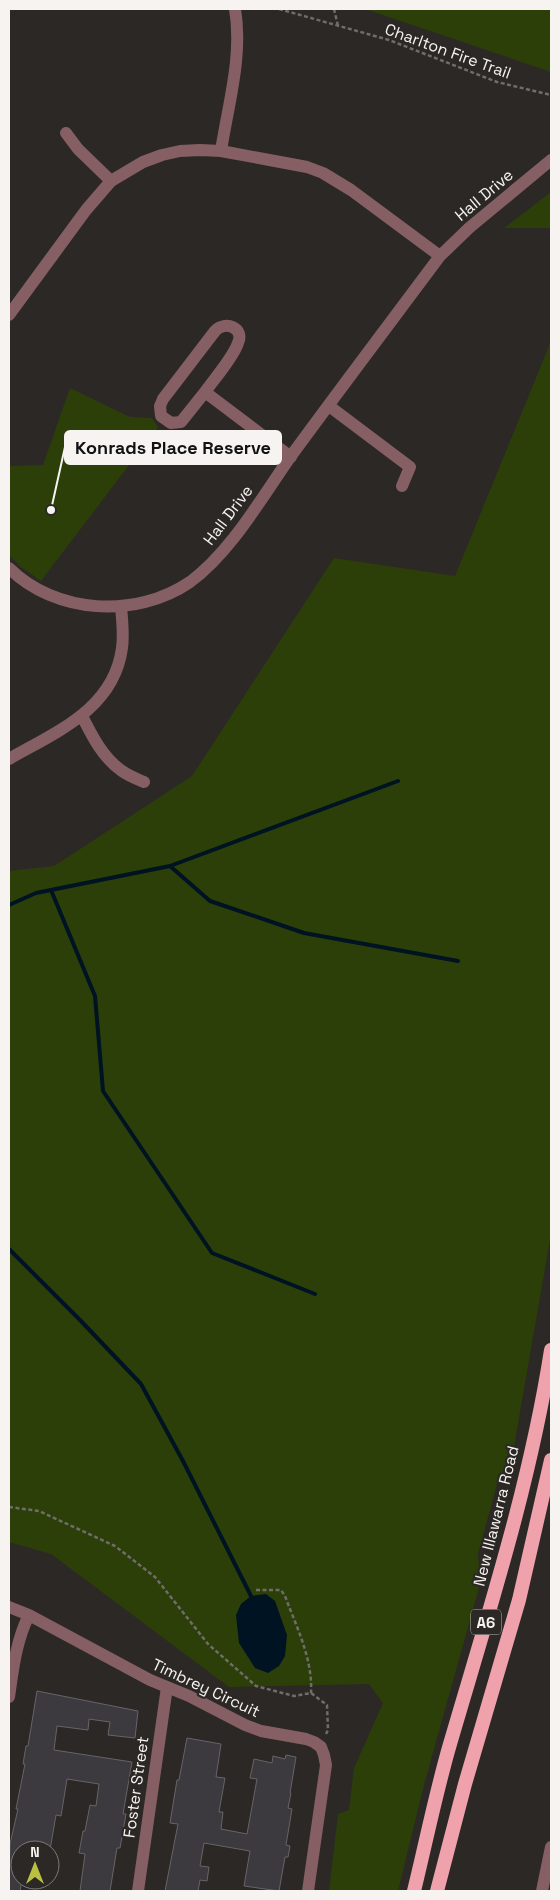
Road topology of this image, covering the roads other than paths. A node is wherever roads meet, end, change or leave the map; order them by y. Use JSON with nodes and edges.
{"nodes":[{"id":1,"x":235,"y":9,"type":"edge"},
{"id":2,"x":66,"y":133,"type":"dead end"},
{"id":3,"x":221,"y":152,"type":"junction"},
{"id":4,"x":551,"y":160,"type":"edge"},
{"id":5,"x":111,"y":181,"type":"junction"},
{"id":6,"x":440,"y":256,"type":"junction"},
{"id":7,"x":9,"y":315,"type":"edge"},
{"id":8,"x":205,"y":392,"type":"junction"},
{"id":9,"x":329,"y":406,"type":"junction"},
{"id":10,"x":291,"y":457,"type":"junction"},
{"id":11,"x":402,"y":486,"type":"dead end"},
{"id":12,"x":9,"y":568,"type":"edge"},
{"id":13,"x":121,"y":606,"type":"junction"},
{"id":14,"x":82,"y":716,"type":"junction"},
{"id":15,"x":9,"y":759,"type":"edge"},
{"id":16,"x":144,"y":782,"type":"dead end"},
{"id":17,"x":551,"y":1350,"type":"edge"},
{"id":18,"x":551,"y":1460,"type":"edge"},
{"id":19,"x":9,"y":1607,"type":"edge"},
{"id":20,"x":29,"y":1615,"type":"junction"},
{"id":21,"x":167,"y":1687,"type":"junction"},
{"id":22,"x":9,"y":1697,"type":"edge"},
{"id":23,"x":551,"y":1847,"type":"edge"},
{"id":24,"x":138,"y":1891,"type":"edge"},
{"id":25,"x":308,"y":1891,"type":"edge"},
{"id":26,"x":414,"y":1891,"type":"edge"},
{"id":27,"x":437,"y":1891,"type":"edge"},
{"id":28,"x":542,"y":1891,"type":"edge"}],
"edges":[{"from":1,"to":3,"type":"street"},
{"from":2,"to":5,"type":"street"},
{"from":3,"to":5,"type":"street"},
{"from":3,"to":6,"type":"street"},
{"from":4,"to":6,"type":"street","name":"Hall Drive"},
{"from":5,"to":7,"type":"street"},
{"from":6,"to":9,"type":"street","name":"Hall Drive"},
{"from":8,"to":8,"type":"street"},
{"from":8,"to":10,"type":"street"},
{"from":9,"to":10,"type":"street","name":"Hall Drive"},
{"from":9,"to":11,"type":"street"},
{"from":10,"to":13,"type":"street","name":"Hall Drive"},
{"from":12,"to":13,"type":"street","name":"Hall Drive"},
{"from":13,"to":14,"type":"street"},
{"from":14,"to":15,"type":"street"},
{"from":14,"to":16,"type":"street"},
{"from":17,"to":26,"type":"highway","name":"New Illawarra Road","number":"A6"},
{"from":18,"to":27,"type":"highway","number":"A6"},
{"from":19,"to":20,"type":"street","name":"Timbrey Circuit"},
{"from":20,"to":21,"type":"street","name":"Timbrey Circuit"},
{"from":20,"to":22,"type":"street"},
{"from":21,"to":24,"type":"street","name":"Foster Street"},
{"from":21,"to":25,"type":"street","name":"Timbrey Circuit"},
{"from":23,"to":28,"type":"street"}]}
